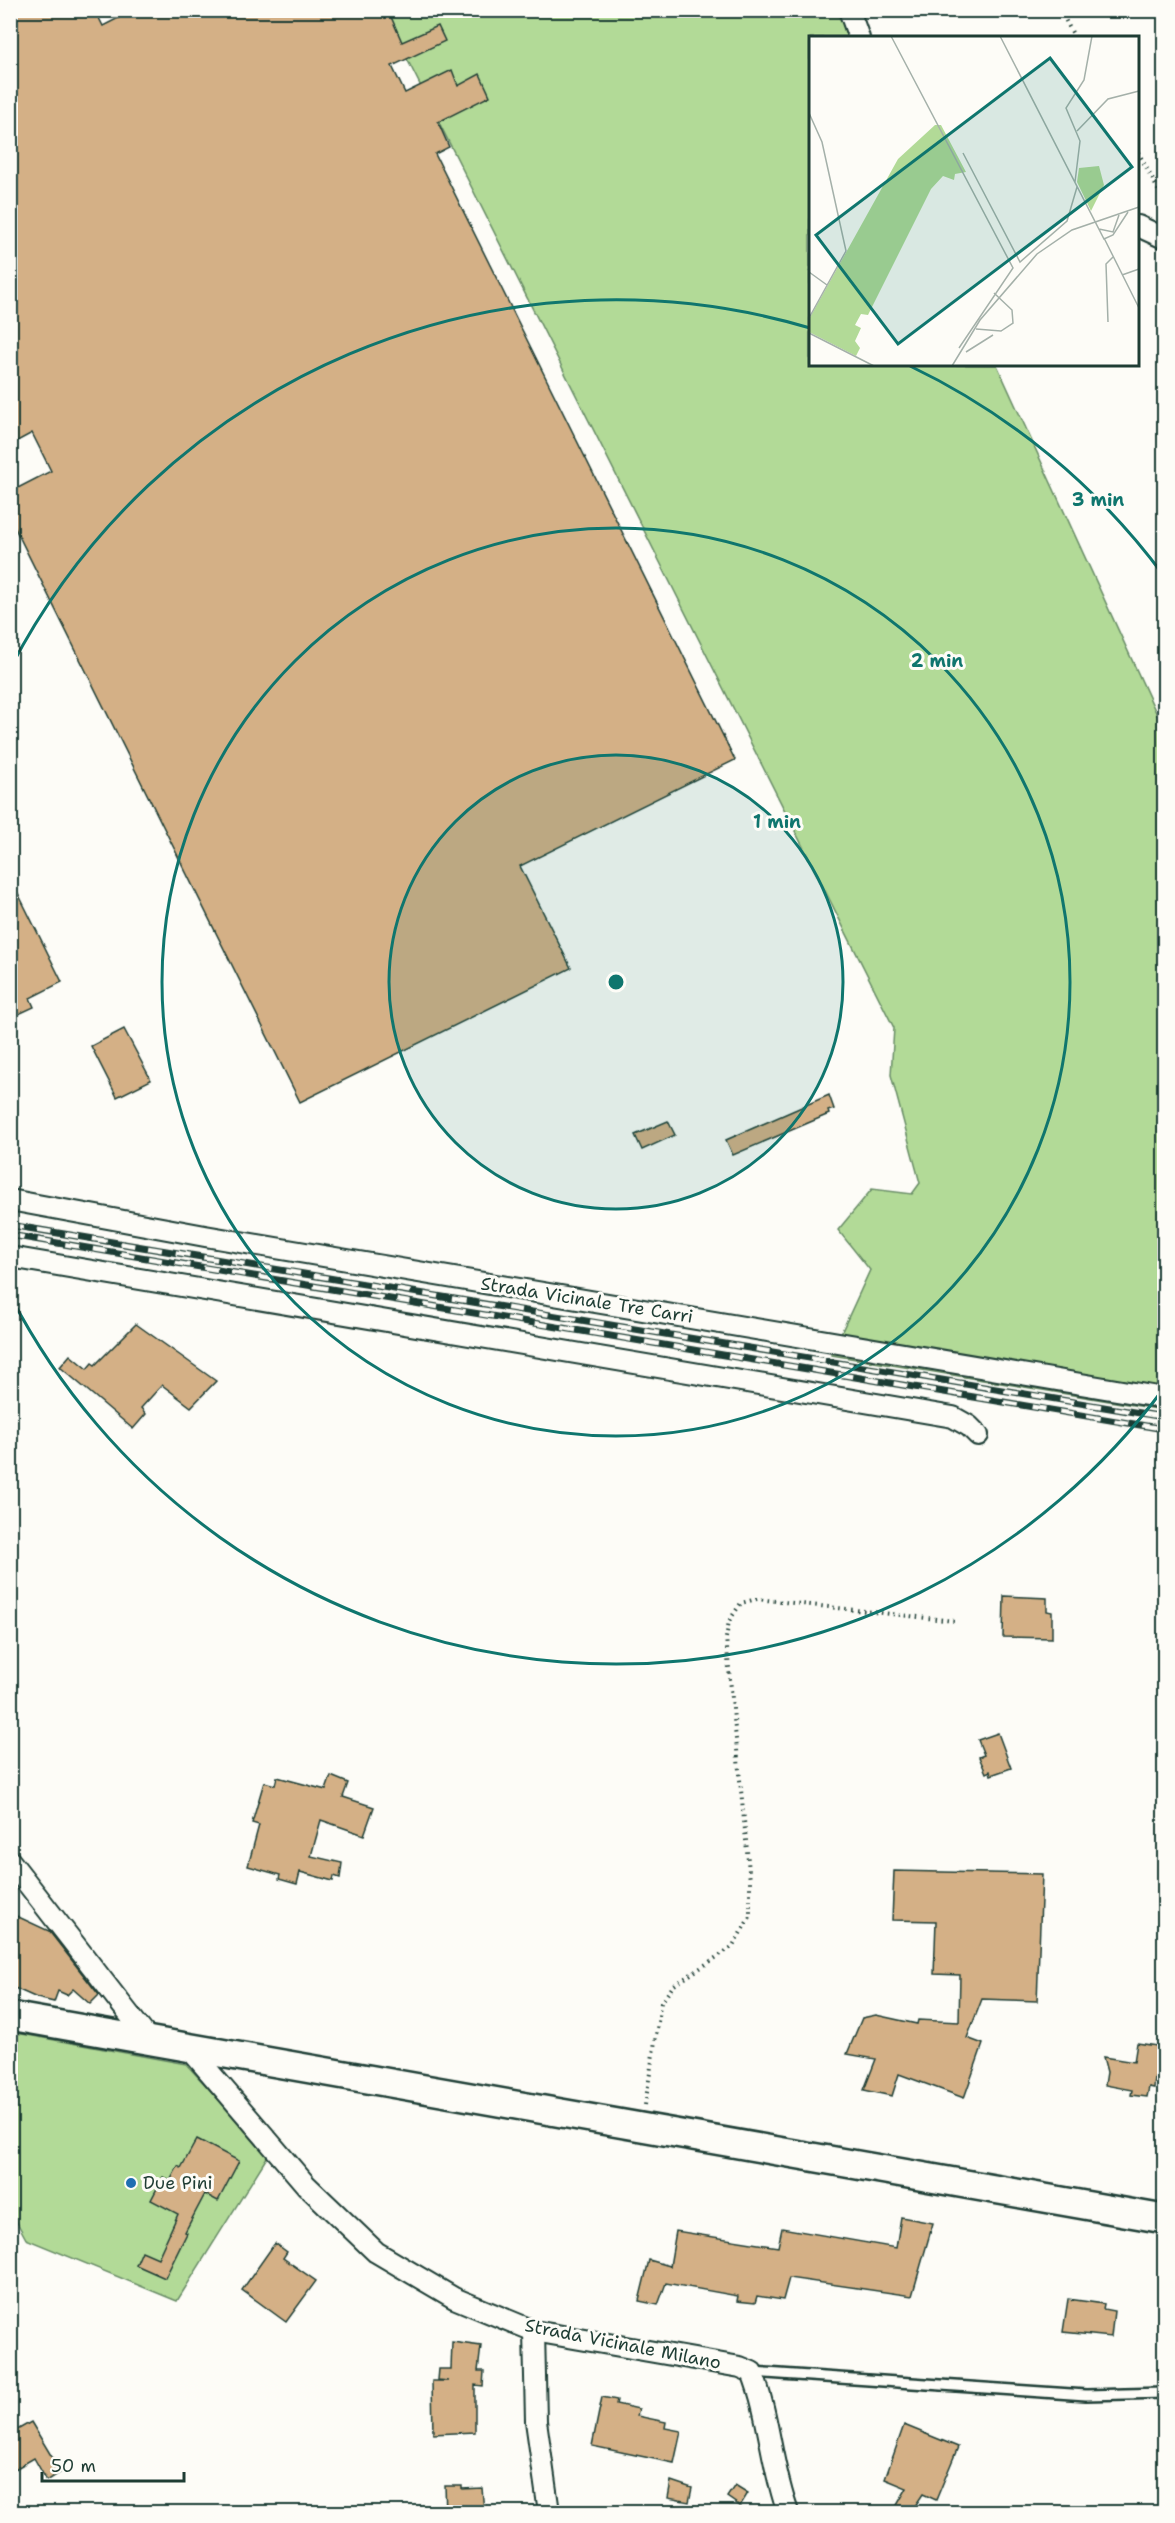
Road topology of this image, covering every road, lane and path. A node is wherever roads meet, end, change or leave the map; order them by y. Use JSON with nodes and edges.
{"nodes":[{"id":1,"x":849,"y":10,"type":"edge"},
{"id":2,"x":1060,"y":10,"type":"edge"},
{"id":3,"x":859,"y":36,"type":"edge"},
{"id":4,"x":1074,"y":36,"type":"edge"},
{"id":5,"x":1139,"y":156,"type":"edge"},
{"id":6,"x":1164,"y":201,"type":"edge"},
{"id":7,"x":1139,"y":227,"type":"edge"},
{"id":8,"x":1164,"y":238,"type":"edge"},
{"id":9,"x":10,"y":1200,"type":"edge"},
{"id":10,"x":10,"y":1257,"type":"edge"},
{"id":11,"x":1164,"y":1398,"type":"edge"},
{"id":12,"x":978,"y":1435,"type":"dead end"},
{"id":13,"x":954,"y":1621,"type":"dead end"},
{"id":14,"x":10,"y":1861,"type":"edge"},
{"id":15,"x":10,"y":2016,"type":"edge"},
{"id":16,"x":149,"y":2040,"type":"junction"},
{"id":17,"x":188,"y":2047,"type":"junction"},
{"id":18,"x":642,"y":2127,"type":"junction"},
{"id":19,"x":1164,"y":2219,"type":"edge"},
{"id":20,"x":534,"y":2331,"type":"junction"},
{"id":21,"x":752,"y":2372,"type":"junction"},
{"id":22,"x":1164,"y":2393,"type":"edge"},
{"id":23,"x":549,"y":2512,"type":"edge"},
{"id":24,"x":788,"y":2512,"type":"edge"}],
"edges":[{"from":1,"to":3,"type":"street"},
{"from":2,"to":4,"type":"path"},
{"from":5,"to":6,"type":"path"},
{"from":7,"to":8,"type":"street"},
{"from":9,"to":11,"type":"street","name":"Strada Vicinale Tre Carri"},
{"from":10,"to":12,"type":"street"},
{"from":13,"to":18,"type":"path"},
{"from":14,"to":16,"type":"street"},
{"from":15,"to":16,"type":"main road"},
{"from":16,"to":17,"type":"main road"},
{"from":17,"to":18,"type":"main road"},
{"from":17,"to":20,"type":"street","name":"Strada Vicinale Milano"},
{"from":18,"to":19,"type":"main road"},
{"from":20,"to":21,"type":"street","name":"Strada Vicinale Milano"},
{"from":20,"to":23,"type":"street"},
{"from":21,"to":22,"type":"lane","name":"Strada Vicinale Milano"},
{"from":21,"to":24,"type":"street"}]}
